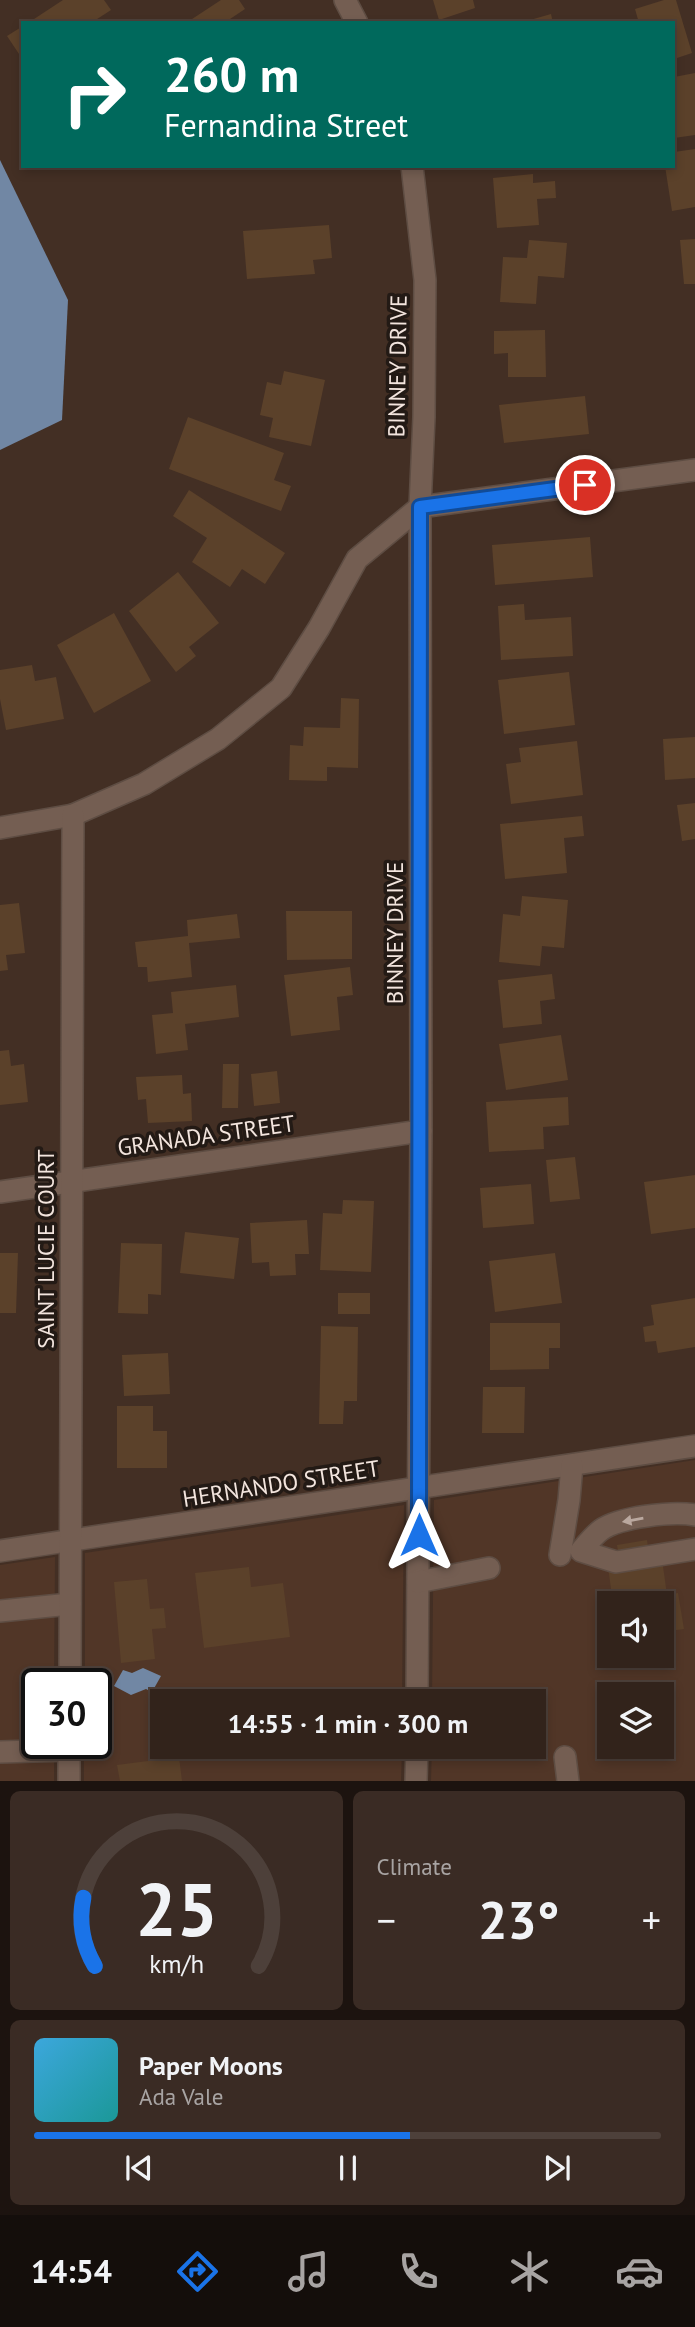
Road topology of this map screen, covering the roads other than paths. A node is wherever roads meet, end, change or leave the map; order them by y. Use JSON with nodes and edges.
{"nodes":[{"id":1,"x":345,"y":0,"type":"edge"},
{"id":2,"x":356,"y":21,"type":"edge"},
{"id":3,"x":412,"y":168,"type":"edge"},
{"id":4,"x":695,"y":470,"type":"edge"},
{"id":5,"x":420,"y":507,"type":"junction"},
{"id":6,"x":73,"y":816,"type":"junction"},
{"id":7,"x":0,"y":828,"type":"edge"},
{"id":8,"x":421,"y":1131,"type":"junction"},
{"id":9,"x":71,"y":1181,"type":"junction"},
{"id":10,"x":0,"y":1192,"type":"edge"},
{"id":11,"x":695,"y":1446,"type":"edge"},
{"id":12,"x":572,"y":1465,"type":"junction"},
{"id":13,"x":419,"y":1489,"type":"junction"},
{"id":14,"x":695,"y":1515,"type":"edge"},
{"id":15,"x":70,"y":1541,"type":"junction"},
{"id":16,"x":695,"y":1549,"type":"edge"},
{"id":17,"x":0,"y":1551,"type":"edge"},
{"id":18,"x":560,"y":1555,"type":"dead end"},
{"id":19,"x":489,"y":1568,"type":"dead end"},
{"id":20,"x":418,"y":1582,"type":"junction"},
{"id":21,"x":70,"y":1604,"type":"junction"},
{"id":22,"x":0,"y":1611,"type":"edge"},
{"id":23,"x":70,"y":1668,"type":"edge"},
{"id":24,"x":417,"y":1689,"type":"edge"},
{"id":25,"x":21,"y":1750,"type":"edge"},
{"id":26,"x":0,"y":1752,"type":"edge"},
{"id":27,"x":565,"y":1757,"type":"dead end"},
{"id":28,"x":69,"y":1759,"type":"edge"},
{"id":29,"x":416,"y":1759,"type":"edge"},
{"id":30,"x":69,"y":1781,"type":"edge"},
{"id":31,"x":416,"y":1781,"type":"edge"},
{"id":32,"x":568,"y":1781,"type":"edge"}],
"edges":[{"from":1,"to":2,"type":"street"},
{"from":3,"to":5,"type":"street","name":"BINNEY DRIVE"},
{"from":4,"to":5,"type":"street"},
{"from":5,"to":6,"type":"street"},
{"from":5,"to":8,"type":"street","name":"BINNEY DRIVE"},
{"from":6,"to":7,"type":"street"},
{"from":6,"to":9,"type":"street","name":"SAINT LUCIE COURT"},
{"from":8,"to":9,"type":"street","name":"GRANADA STREET"},
{"from":8,"to":13,"type":"street","name":"BINNEY DRIVE"},
{"from":9,"to":10,"type":"street","name":"GRANADA STREET"},
{"from":9,"to":15,"type":"street","name":"SAINT LUCIE COURT"},
{"from":11,"to":12,"type":"street","name":"HERNANDO STREET"},
{"from":12,"to":13,"type":"street","name":"HERNANDO STREET"},
{"from":12,"to":18,"type":"street"},
{"from":13,"to":15,"type":"street","name":"HERNANDO STREET"},
{"from":13,"to":20,"type":"street","name":"BINNEY DRIVE"},
{"from":14,"to":16,"type":"street","one_way":true},
{"from":15,"to":17,"type":"street","name":"HERNANDO STREET"},
{"from":15,"to":21,"type":"street","name":"SAINT LUCIE COURT"},
{"from":19,"to":20,"type":"street"},
{"from":20,"to":24,"type":"street","name":"BINNEY DRIVE"},
{"from":21,"to":22,"type":"street"},
{"from":21,"to":23,"type":"street","name":"SAINT LUCIE COURT"},
{"from":25,"to":26,"type":"street"},
{"from":27,"to":32,"type":"street"},
{"from":28,"to":30,"type":"street"},
{"from":29,"to":31,"type":"street"}]}
